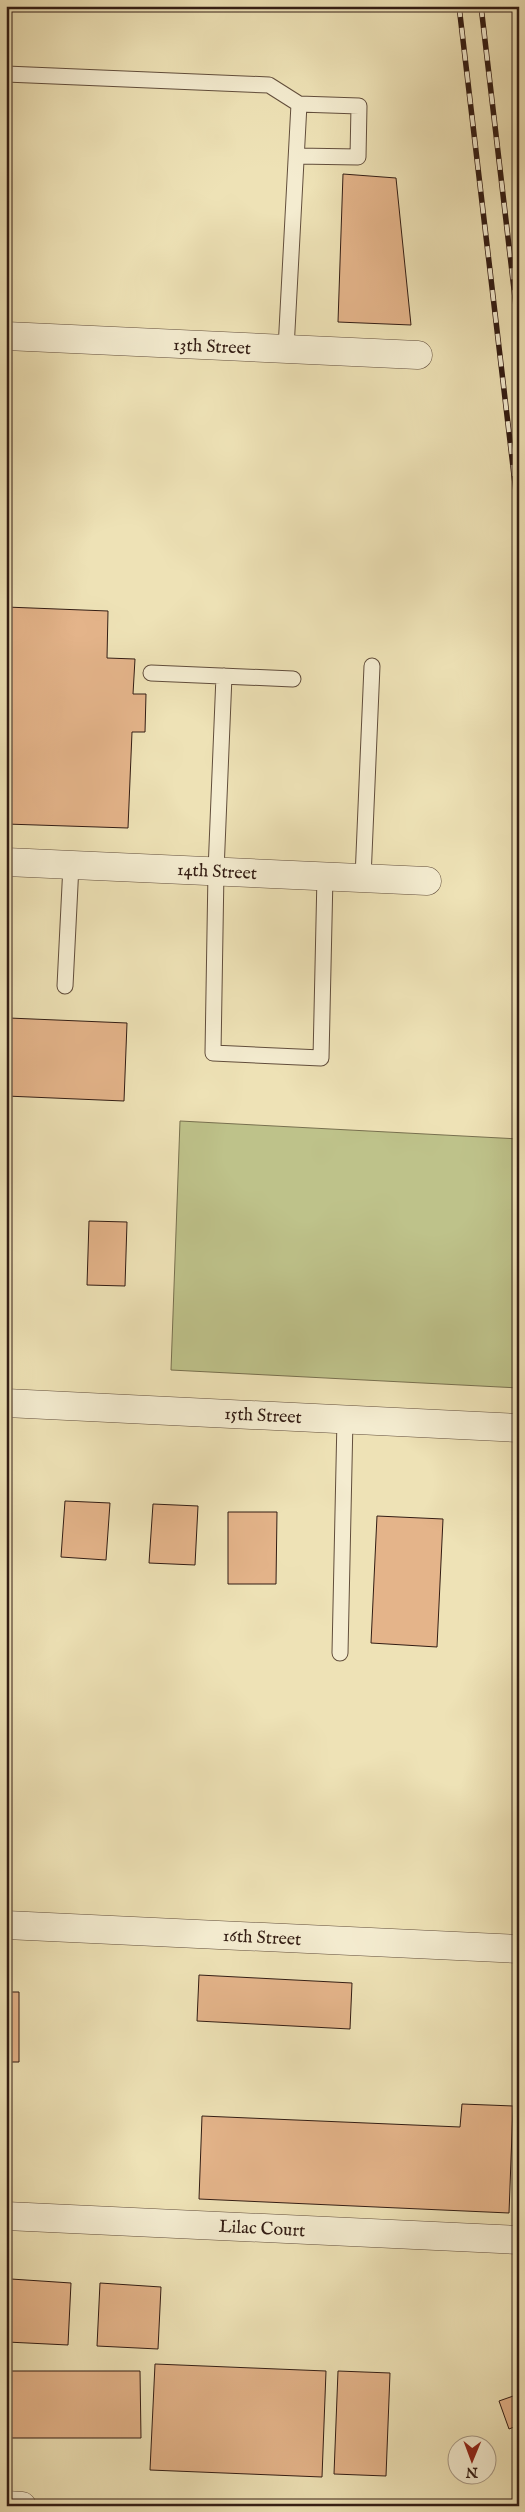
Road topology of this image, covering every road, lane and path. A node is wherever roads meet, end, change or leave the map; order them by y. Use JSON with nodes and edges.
{"nodes":[{"id":1,"x":6,"y":74,"type":"edge"},
{"id":2,"x":299,"y":104,"type":"junction"},
{"id":3,"x":297,"y":156,"type":"junction"},
{"id":4,"x":6,"y":336,"type":"edge"},
{"id":5,"x":286,"y":349,"type":"junction"},
{"id":6,"x":418,"y":355,"type":"dead end"},
{"id":7,"x":372,"y":666,"type":"dead end"},
{"id":8,"x":151,"y":673,"type":"dead end"},
{"id":9,"x":224,"y":676,"type":"junction"},
{"id":10,"x":293,"y":679,"type":"dead end"},
{"id":11,"x":6,"y":862,"type":"edge"},
{"id":12,"x":71,"y":865,"type":"junction"},
{"id":13,"x":216,"y":871,"type":"junction"},
{"id":14,"x":325,"y":876,"type":"junction"},
{"id":15,"x":363,"y":878,"type":"junction"},
{"id":16,"x":427,"y":881,"type":"dead end"},
{"id":17,"x":65,"y":986,"type":"dead end"},
{"id":18,"x":6,"y":1403,"type":"edge"},
{"id":19,"x":345,"y":1419,"type":"junction"},
{"id":20,"x":519,"y":1428,"type":"edge"},
{"id":21,"x":340,"y":1654,"type":"dead end"},
{"id":22,"x":6,"y":1925,"type":"edge"},
{"id":23,"x":519,"y":1949,"type":"edge"},
{"id":24,"x":6,"y":2216,"type":"edge"},
{"id":25,"x":519,"y":2240,"type":"edge"},
{"id":26,"x":6,"y":2505,"type":"edge"},
{"id":27,"x":22,"y":2506,"type":"edge"}],
"edges":[{"from":1,"to":2,"type":"lane"},
{"from":2,"to":3,"type":"lane"},
{"from":2,"to":3,"type":"lane"},
{"from":3,"to":5,"type":"lane"},
{"from":4,"to":5,"type":"street","name":"13th Street"},
{"from":5,"to":6,"type":"street","name":"13th Street"},
{"from":7,"to":15,"type":"lane"},
{"from":8,"to":9,"type":"lane"},
{"from":9,"to":10,"type":"lane"},
{"from":9,"to":13,"type":"lane"},
{"from":11,"to":12,"type":"street","name":"14th Street"},
{"from":12,"to":13,"type":"street","name":"14th Street"},
{"from":12,"to":17,"type":"lane"},
{"from":13,"to":14,"type":"street","name":"14th Street"},
{"from":13,"to":14,"type":"lane"},
{"from":14,"to":15,"type":"street","name":"14th Street"},
{"from":15,"to":16,"type":"street","name":"14th Street"},
{"from":18,"to":19,"type":"street","name":"15th Street"},
{"from":19,"to":20,"type":"street","name":"15th Street"},
{"from":19,"to":21,"type":"lane"},
{"from":22,"to":23,"type":"street","name":"16th Street"},
{"from":24,"to":25,"type":"street","name":"Lilac Court"},
{"from":26,"to":27,"type":"street"}]}
